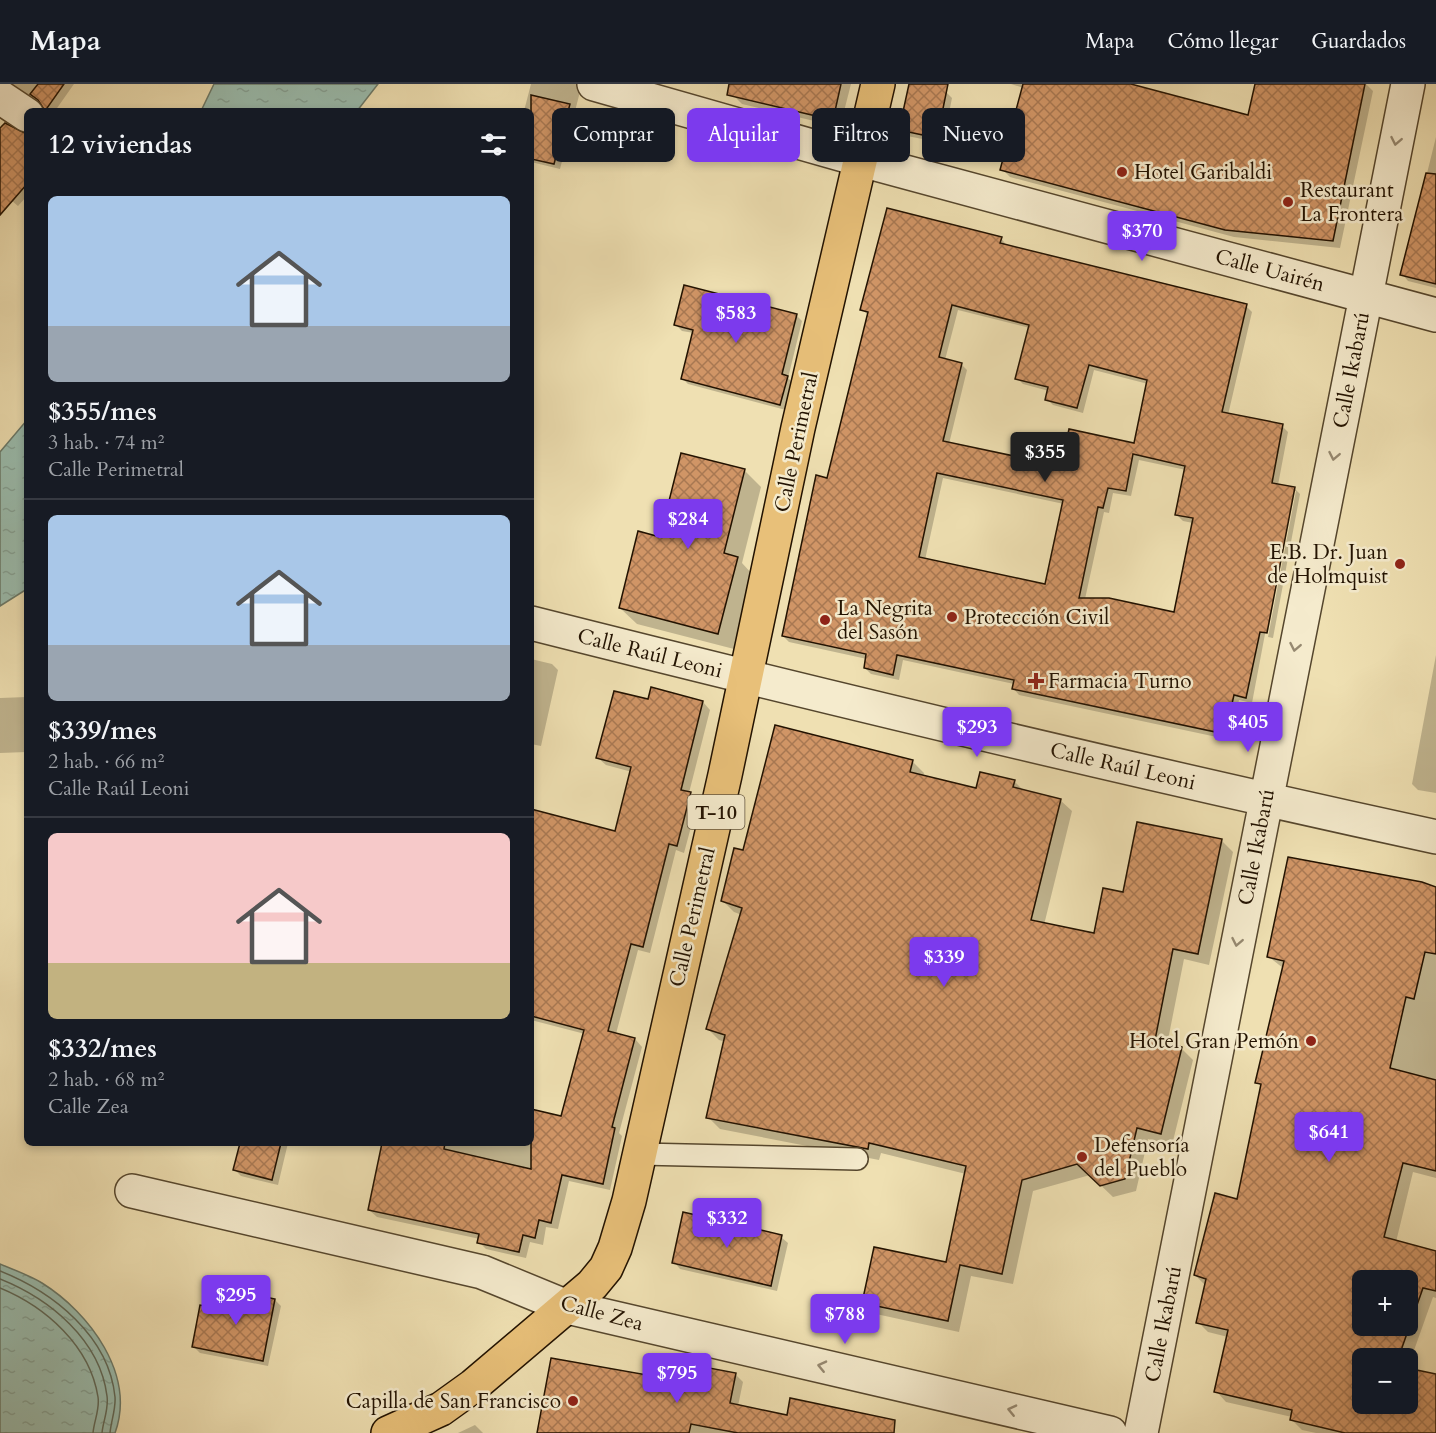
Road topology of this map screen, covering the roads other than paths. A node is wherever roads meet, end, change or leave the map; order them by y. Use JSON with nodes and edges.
{"nodes":[{"id":1,"x":594,"y":84,"type":"edge"},
{"id":2,"x":878,"y":84,"type":"edge"},
{"id":3,"x":1408,"y":84,"type":"edge"},
{"id":4,"x":0,"y":97,"type":"edge"},
{"id":5,"x":873,"y":108,"type":"edge"},
{"id":6,"x":24,"y":113,"type":"edge"},
{"id":7,"x":812,"y":146,"type":"edge"},
{"id":8,"x":861,"y":162,"type":"edge"},
{"id":9,"x":868,"y":162,"type":"edge"},
{"id":10,"x":1365,"y":296,"type":"junction"},
{"id":11,"x":1436,"y":315,"type":"edge"},
{"id":12,"x":534,"y":624,"type":"edge"},
{"id":13,"x":745,"y":677,"type":"junction"},
{"id":14,"x":1265,"y":800,"type":"junction"},
{"id":15,"x":1436,"y":837,"type":"edge"},
{"id":16,"x":640,"y":1154,"type":"junction"},
{"id":17,"x":857,"y":1159,"type":"dead end"},
{"id":18,"x":132,"y":1191,"type":"dead end"},
{"id":19,"x":567,"y":1307,"type":"junction"},
{"id":20,"x":388,"y":1433,"type":"edge"},
{"id":21,"x":1110,"y":1433,"type":"edge"},
{"id":22,"x":1141,"y":1433,"type":"edge"}],
"edges":[{"from":1,"to":7,"type":"street","name":"Calle Uairén"},
{"from":2,"to":5,"type":"highway","name":"Calle Perimetral","number":"T-10"},
{"from":3,"to":10,"type":"street","name":"Calle Ikabarú","one_way":true},
{"from":4,"to":6,"type":"street"},
{"from":8,"to":13,"type":"highway","name":"Calle Perimetral","number":"T-10"},
{"from":9,"to":10,"type":"street","name":"Calle Uairén"},
{"from":10,"to":11,"type":"street","name":"Calle Uairén"},
{"from":10,"to":14,"type":"street","name":"Calle Ikabarú","one_way":true},
{"from":12,"to":13,"type":"street","name":"Calle Raúl Leoni"},
{"from":13,"to":14,"type":"street","name":"Calle Raúl Leoni"},
{"from":13,"to":16,"type":"highway","name":"Calle Perimetral","number":"T-10"},
{"from":14,"to":15,"type":"street","name":"Calle Raúl Leoni"},
{"from":14,"to":22,"type":"street","name":"Calle Ikabarú","one_way":true},
{"from":16,"to":17,"type":"lane"},
{"from":16,"to":19,"type":"highway","name":"Calle Perimetral","number":"T-10"},
{"from":18,"to":19,"type":"street","name":"Calle Zea"},
{"from":19,"to":20,"type":"highway","name":"Calle Perimetral","number":"T-10"},
{"from":21,"to":19,"type":"street","name":"Calle Zea","one_way":true}]}
